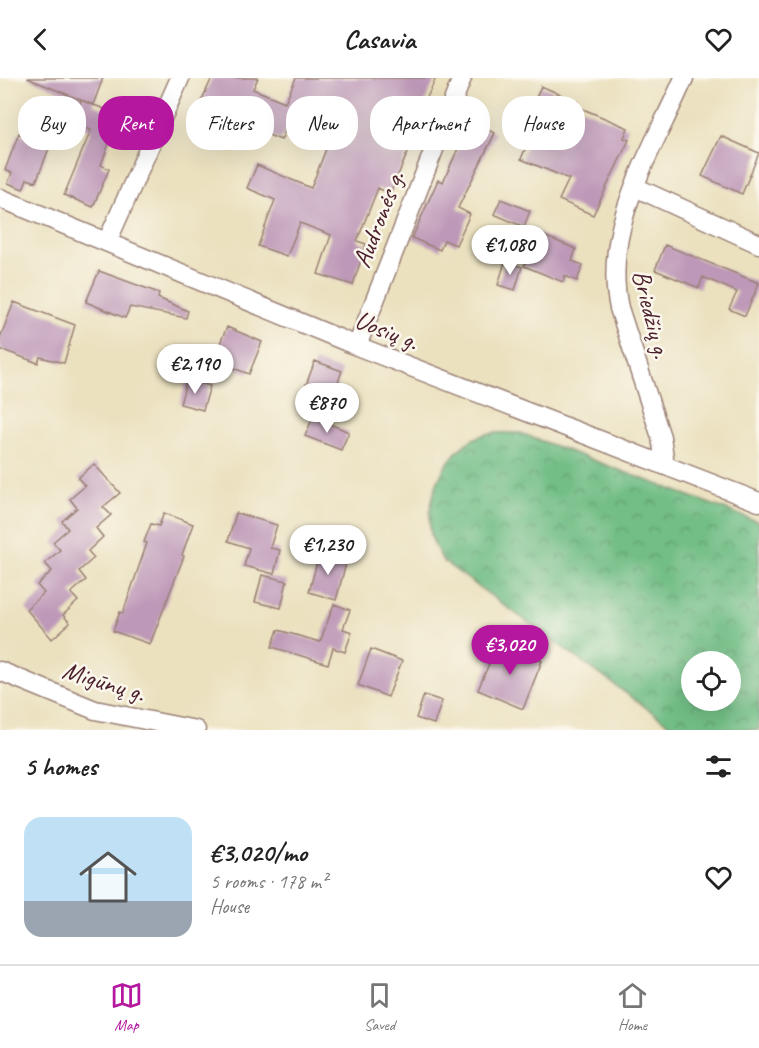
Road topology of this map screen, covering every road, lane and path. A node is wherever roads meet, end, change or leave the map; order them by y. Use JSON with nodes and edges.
{"nodes":[{"id":1,"x":180,"y":78,"type":"edge"},
{"id":2,"x":462,"y":78,"type":"edge"},
{"id":3,"x":684,"y":78,"type":"edge"},
{"id":4,"x":635,"y":187,"type":"junction"},
{"id":5,"x":0,"y":198,"type":"edge"},
{"id":6,"x":107,"y":242,"type":"junction"},
{"id":7,"x":759,"y":244,"type":"edge"},
{"id":8,"x":357,"y":346,"type":"junction"},
{"id":9,"x":660,"y":464,"type":"junction"},
{"id":10,"x":759,"y":502,"type":"edge"},
{"id":11,"x":0,"y":671,"type":"edge"},
{"id":12,"x":196,"y":730,"type":"edge"}],
"edges":[{"from":1,"to":6,"type":"street"},
{"from":2,"to":8,"type":"street","name":"Audronės g."},
{"from":3,"to":4,"type":"street","name":"Briedžių g."},
{"from":4,"to":7,"type":"street"},
{"from":4,"to":9,"type":"street","name":"Briedžių g."},
{"from":5,"to":6,"type":"street","name":"Uosių g."},
{"from":6,"to":8,"type":"street","name":"Uosių g."},
{"from":8,"to":9,"type":"street","name":"Uosių g."},
{"from":9,"to":10,"type":"street","name":"Uosių g."},
{"from":11,"to":12,"type":"street","name":"Migūnų g."}]}
